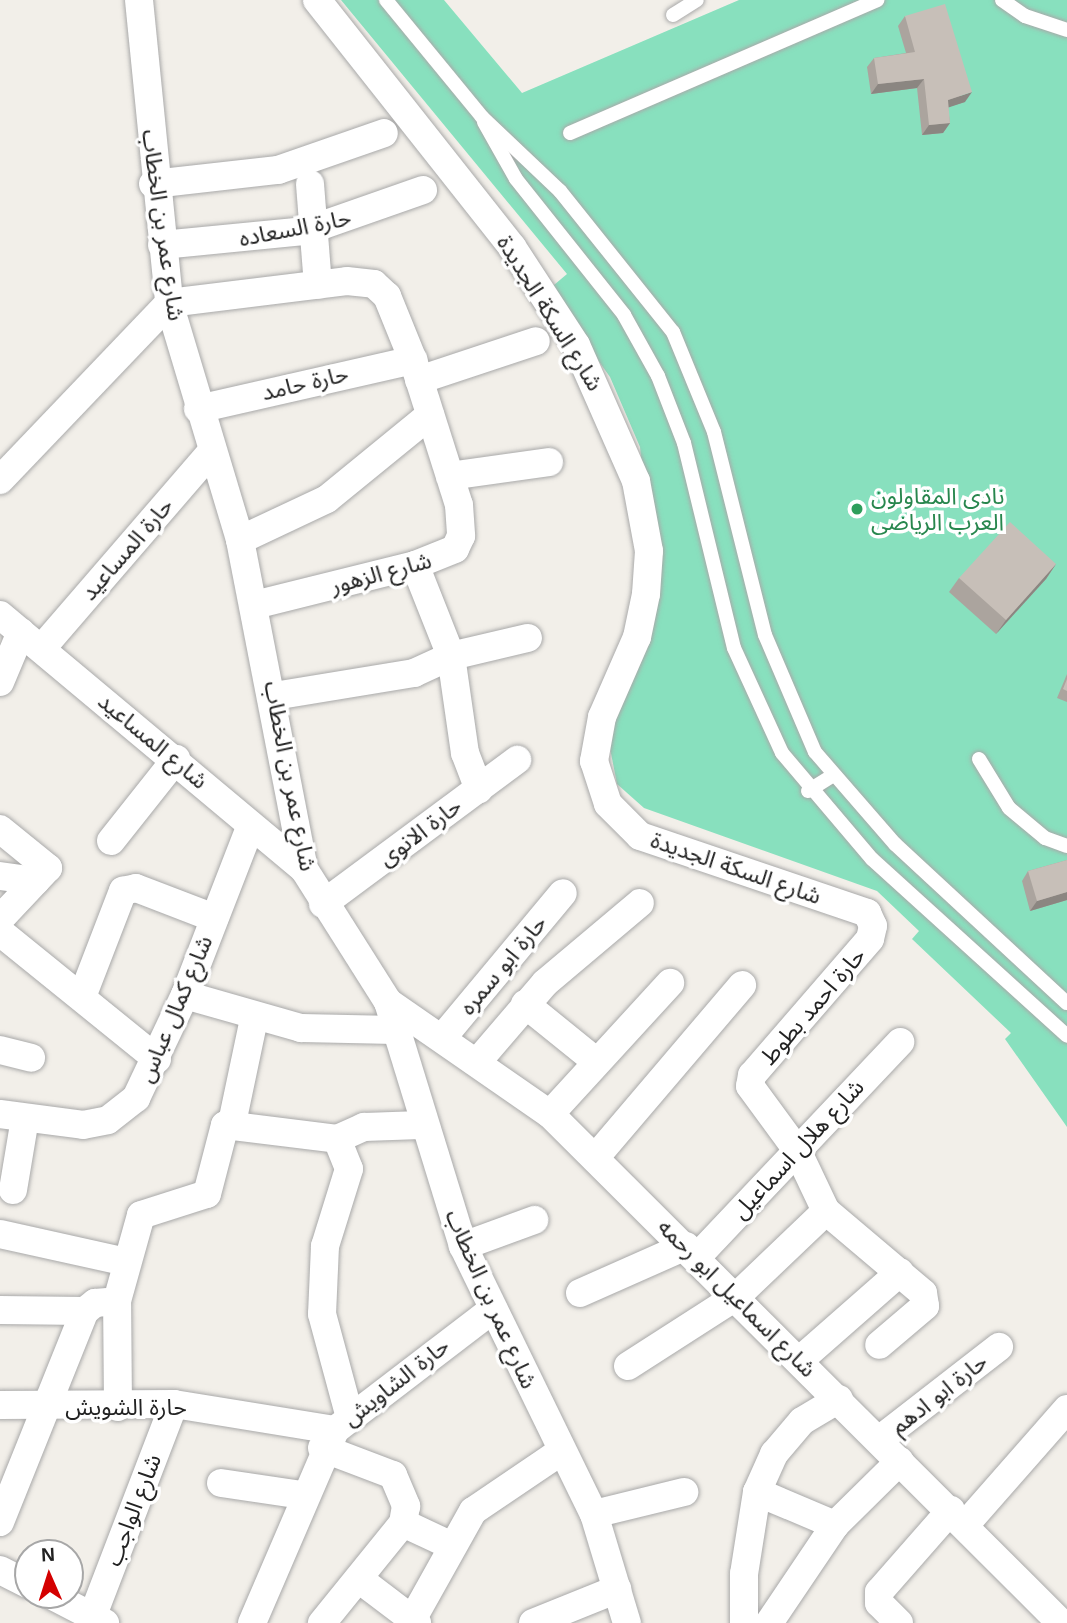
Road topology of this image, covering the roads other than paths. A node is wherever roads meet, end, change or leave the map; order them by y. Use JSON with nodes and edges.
{"nodes":[{"id":1,"x":139,"y":0,"type":"edge"},
{"id":2,"x":317,"y":0,"type":"edge"},
{"id":3,"x":386,"y":0,"type":"edge"},
{"id":4,"x":697,"y":0,"type":"edge"},
{"id":5,"x":877,"y":0,"type":"edge"},
{"id":6,"x":1002,"y":0,"type":"edge"},
{"id":7,"x":673,"y":15,"type":"dead end"},
{"id":8,"x":1067,"y":30,"type":"edge"},
{"id":9,"x":482,"y":117,"type":"junction"},
{"id":10,"x":384,"y":132,"type":"dead end"},
{"id":11,"x":570,"y":134,"type":"dead end"},
{"id":12,"x":153,"y":184,"type":"junction"},
{"id":13,"x":310,"y":184,"type":"dead end"},
{"id":14,"x":423,"y":190,"type":"dead end"},
{"id":15,"x":316,"y":228,"type":"junction"},
{"id":16,"x":162,"y":245,"type":"junction"},
{"id":17,"x":318,"y":285,"type":"junction"},
{"id":18,"x":169,"y":303,"type":"junction"},
{"id":19,"x":536,"y":341,"type":"dead end"},
{"id":20,"x":416,"y":370,"type":"junction"},
{"id":21,"x":198,"y":409,"type":"junction"},
{"id":22,"x":430,"y":415,"type":"junction"},
{"id":23,"x":212,"y":451,"type":"junction"},
{"id":24,"x":549,"y":461,"type":"dead end"},
{"id":25,"x":450,"y":476,"type":"junction"},
{"id":26,"x":0,"y":480,"type":"edge"},
{"id":27,"x":240,"y":540,"type":"junction"},
{"id":28,"x":415,"y":565,"type":"junction"},
{"id":29,"x":255,"y":606,"type":"junction"},
{"id":30,"x":21,"y":632,"type":"edge"},
{"id":31,"x":527,"y":638,"type":"dead end"},
{"id":32,"x":451,"y":656,"type":"junction"},
{"id":33,"x":0,"y":682,"type":"edge"},
{"id":34,"x":274,"y":696,"type":"junction"},
{"id":35,"x":176,"y":759,"type":"junction"},
{"id":36,"x":979,"y":759,"type":"dead end"},
{"id":37,"x":517,"y":760,"type":"dead end"},
{"id":38,"x":832,"y":776,"type":"junction"},
{"id":39,"x":479,"y":789,"type":"junction"},
{"id":40,"x":808,"y":792,"type":"junction"},
{"id":41,"x":251,"y":825,"type":"junction"},
{"id":42,"x":0,"y":829,"type":"edge"},
{"id":43,"x":111,"y":841,"type":"dead end"},
{"id":44,"x":1067,"y":846,"type":"edge"},
{"id":45,"x":304,"y":869,"type":"junction"},
{"id":46,"x":42,"y":874,"type":"junction"},
{"id":47,"x":0,"y":876,"type":"edge"},
{"id":48,"x":563,"y":893,"type":"dead end"},
{"id":49,"x":640,"y":903,"type":"dead end"},
{"id":50,"x":323,"y":904,"type":"junction"},
{"id":51,"x":867,"y":913,"type":"joint"},
{"id":52,"x":214,"y":918,"type":"junction"},
{"id":53,"x":0,"y":919,"type":"edge"},
{"id":54,"x":0,"y":932,"type":"edge"},
{"id":55,"x":1040,"y":978,"type":"junction"},
{"id":56,"x":670,"y":983,"type":"dead end"},
{"id":57,"x":743,"y":985,"type":"dead end"},
{"id":58,"x":185,"y":995,"type":"junction"},
{"id":59,"x":1021,"y":995,"type":"junction"},
{"id":60,"x":82,"y":997,"type":"junction"},
{"id":61,"x":388,"y":1002,"type":"junction"},
{"id":62,"x":1067,"y":1003,"type":"edge"},
{"id":63,"x":525,"y":1004,"type":"junction"},
{"id":64,"x":254,"y":1019,"type":"junction"},
{"id":65,"x":395,"y":1030,"type":"junction"},
{"id":66,"x":1067,"y":1036,"type":"edge"},
{"id":67,"x":443,"y":1037,"type":"junction"},
{"id":68,"x":900,"y":1042,"type":"dead end"},
{"id":69,"x":0,"y":1050,"type":"edge"},
{"id":70,"x":32,"y":1058,"type":"dead end"},
{"id":71,"x":157,"y":1059,"type":"junction"},
{"id":72,"x":479,"y":1060,"type":"junction"},
{"id":73,"x":597,"y":1062,"type":"junction"},
{"id":74,"x":550,"y":1114,"type":"junction"},
{"id":75,"x":12,"y":1116,"type":"edge"},
{"id":76,"x":232,"y":1123,"type":"junction"},
{"id":77,"x":421,"y":1125,"type":"junction"},
{"id":78,"x":337,"y":1139,"type":"junction"},
{"id":79,"x":797,"y":1150,"type":"junction"},
{"id":80,"x":595,"y":1158,"type":"junction"},
{"id":81,"x":13,"y":1190,"type":"dead end"},
{"id":82,"x":826,"y":1211,"type":"junction"},
{"id":83,"x":534,"y":1220,"type":"dead end"},
{"id":84,"x":0,"y":1234,"type":"edge"},
{"id":85,"x":463,"y":1246,"type":"junction"},
{"id":86,"x":692,"y":1251,"type":"junction"},
{"id":87,"x":126,"y":1262,"type":"junction"},
{"id":88,"x":900,"y":1272,"type":"junction"},
{"id":89,"x":580,"y":1293,"type":"dead end"},
{"id":90,"x":737,"y":1296,"type":"junction"},
{"id":91,"x":117,"y":1301,"type":"junction"},
{"id":92,"x":493,"y":1309,"type":"junction"},
{"id":93,"x":0,"y":1310,"type":"edge"},
{"id":94,"x":85,"y":1311,"type":"junction"},
{"id":95,"x":879,"y":1345,"type":"dead end"},
{"id":96,"x":999,"y":1347,"type":"dead end"},
{"id":97,"x":800,"y":1360,"type":"junction"},
{"id":98,"x":628,"y":1366,"type":"dead end"},
{"id":99,"x":839,"y":1399,"type":"junction"},
{"id":100,"x":174,"y":1404,"type":"junction"},
{"id":101,"x":0,"y":1405,"type":"edge"},
{"id":102,"x":50,"y":1407,"type":"junction"},
{"id":103,"x":118,"y":1407,"type":"junction"},
{"id":104,"x":1067,"y":1409,"type":"edge"},
{"id":105,"x":335,"y":1431,"type":"junction"},
{"id":106,"x":879,"y":1440,"type":"junction"},
{"id":107,"x":561,"y":1452,"type":"junction"},
{"id":108,"x":900,"y":1461,"type":"junction"},
{"id":109,"x":220,"y":1483,"type":"dead end"},
{"id":110,"x":684,"y":1492,"type":"dead end"},
{"id":111,"x":757,"y":1492,"type":"junction"},
{"id":112,"x":302,"y":1495,"type":"junction"},
{"id":113,"x":594,"y":1514,"type":"junction"},
{"id":114,"x":959,"y":1517,"type":"junction"},
{"id":115,"x":0,"y":1522,"type":"edge"},
{"id":116,"x":403,"y":1523,"type":"junction"},
{"id":117,"x":835,"y":1525,"type":"junction"},
{"id":118,"x":452,"y":1546,"type":"junction"},
{"id":119,"x":359,"y":1579,"type":"junction"},
{"id":120,"x":617,"y":1589,"type":"junction"},
{"id":121,"x":79,"y":1609,"type":"edge"},
{"id":122,"x":99,"y":1619,"type":"edge"},
{"id":123,"x":415,"y":1621,"type":"edge"},
{"id":124,"x":252,"y":1623,"type":"edge"},
{"id":125,"x":323,"y":1623,"type":"edge"},
{"id":126,"x":533,"y":1623,"type":"edge"},
{"id":127,"x":627,"y":1623,"type":"edge"},
{"id":128,"x":744,"y":1623,"type":"edge"},
{"id":129,"x":769,"y":1623,"type":"edge"},
{"id":130,"x":899,"y":1623,"type":"edge"},
{"id":131,"x":1061,"y":1623,"type":"edge"}],
"edges":[{"from":1,"to":12,"type":"street","name":"شارع عمر بن الخطاب"},
{"from":2,"to":51,"type":"street","name":"شارع السكة الجديدة"},
{"from":3,"to":9,"type":"lane"},
{"from":4,"to":7,"type":"lane"},
{"from":5,"to":11,"type":"lane"},
{"from":6,"to":8,"type":"lane"},
{"from":9,"to":38,"type":"lane"},
{"from":9,"to":40,"type":"lane"},
{"from":10,"to":12,"type":"street"},
{"from":12,"to":16,"type":"street","name":"شارع عمر بن الخطاب"},
{"from":13,"to":15,"type":"street"},
{"from":14,"to":15,"type":"street","name":"حارة السعاده"},
{"from":15,"to":16,"type":"street","name":"حارة السعاده"},
{"from":15,"to":17,"type":"street"},
{"from":16,"to":18,"type":"street","name":"شارع عمر بن الخطاب"},
{"from":17,"to":18,"type":"street","name":"شارع الزهور"},
{"from":17,"to":20,"type":"street","name":"شارع الزهور"},
{"from":18,"to":21,"type":"street","name":"شارع عمر بن الخطاب"},
{"from":18,"to":26,"type":"street"},
{"from":19,"to":20,"type":"street","name":"حارة حامد"},
{"from":20,"to":21,"type":"street","name":"حارة حامد"},
{"from":20,"to":22,"type":"street","name":"شارع الزهور"},
{"from":21,"to":23,"type":"street","name":"شارع عمر بن الخطاب"},
{"from":22,"to":25,"type":"street","name":"شارع الزهور"},
{"from":22,"to":27,"type":"street"},
{"from":23,"to":27,"type":"street","name":"شارع عمر بن الخطاب"},
{"from":23,"to":30,"type":"street","name":"حارة المساعيد"},
{"from":24,"to":25,"type":"street"},
{"from":25,"to":28,"type":"street","name":"شارع الزهور"},
{"from":27,"to":29,"type":"street","name":"شارع عمر بن الخطاب"},
{"from":28,"to":29,"type":"street","name":"شارع الزهور"},
{"from":28,"to":32,"type":"street"},
{"from":29,"to":34,"type":"street","name":"شارع عمر بن الخطاب"},
{"from":30,"to":33,"type":"street","name":"حارة المساعيد"},
{"from":30,"to":35,"type":"street","name":"شارع المساعيد"},
{"from":31,"to":32,"type":"street"},
{"from":32,"to":34,"type":"street"},
{"from":32,"to":39,"type":"street"},
{"from":34,"to":45,"type":"street","name":"شارع عمر بن الخطاب"},
{"from":35,"to":41,"type":"street","name":"شارع المساعيد"},
{"from":35,"to":43,"type":"street"},
{"from":36,"to":44,"type":"lane"},
{"from":37,"to":39,"type":"street","name":"حارة الانوى"},
{"from":38,"to":40,"type":"lane"},
{"from":38,"to":55,"type":"lane"},
{"from":39,"to":50,"type":"street","name":"حارة الانوى"},
{"from":40,"to":59,"type":"lane"},
{"from":41,"to":45,"type":"street","name":"شارع المساعيد"},
{"from":41,"to":52,"type":"street","name":"شارع كمال عباس"},
{"from":42,"to":46,"type":"street"},
{"from":45,"to":50,"type":"street","name":"شارع عمر بن الخطاب"},
{"from":46,"to":47,"type":"street"},
{"from":46,"to":53,"type":"street"},
{"from":48,"to":67,"type":"street","name":"حارة ابو سمره"},
{"from":49,"to":63,"type":"street"},
{"from":50,"to":61,"type":"street","name":"شارع عمر بن الخطاب"},
{"from":51,"to":79,"type":"street","name":"حارة احمد بطوط"},
{"from":52,"to":58,"type":"street","name":"شارع كمال عباس"},
{"from":52,"to":60,"type":"street"},
{"from":54,"to":60,"type":"street"},
{"from":55,"to":59,"type":"lane"},
{"from":55,"to":62,"type":"lane"},
{"from":56,"to":73,"type":"street"},
{"from":57,"to":80,"type":"street"},
{"from":58,"to":64,"type":"street"},
{"from":58,"to":71,"type":"street","name":"شارع كمال عباس"},
{"from":59,"to":66,"type":"lane"},
{"from":60,"to":71,"type":"street"},
{"from":61,"to":65,"type":"street","name":"شارع عمر بن الخطاب"},
{"from":61,"to":67,"type":"street","name":"شارع اسماعيل ابو رحمه"},
{"from":63,"to":72,"type":"street"},
{"from":63,"to":73,"type":"street"},
{"from":64,"to":65,"type":"street"},
{"from":64,"to":76,"type":"street"},
{"from":65,"to":77,"type":"street","name":"شارع عمر بن الخطاب"},
{"from":67,"to":72,"type":"street","name":"شارع اسماعيل ابو رحمه"},
{"from":68,"to":79,"type":"street","name":"شارع هلال اسماعيل"},
{"from":69,"to":70,"type":"street"},
{"from":71,"to":75,"type":"street","name":"شارع كمال عباس"},
{"from":72,"to":74,"type":"street","name":"شارع اسماعيل ابو رحمه"},
{"from":73,"to":74,"type":"street"},
{"from":74,"to":80,"type":"street","name":"شارع اسماعيل ابو رحمه"},
{"from":75,"to":81,"type":"street"},
{"from":76,"to":78,"type":"street"},
{"from":76,"to":87,"type":"street"},
{"from":77,"to":78,"type":"street"},
{"from":77,"to":85,"type":"street","name":"شارع عمر بن الخطاب"},
{"from":78,"to":105,"type":"street"},
{"from":79,"to":82,"type":"street","name":"حارة احمد بطوط"},
{"from":79,"to":86,"type":"street","name":"شارع هلال اسماعيل"},
{"from":80,"to":86,"type":"street","name":"شارع اسماعيل ابو رحمه"},
{"from":82,"to":88,"type":"street","name":"حارة احمد بطوط"},
{"from":82,"to":90,"type":"street"},
{"from":83,"to":85,"type":"street"},
{"from":84,"to":87,"type":"street"},
{"from":85,"to":92,"type":"street","name":"شارع عمر بن الخطاب"},
{"from":86,"to":89,"type":"street"},
{"from":86,"to":90,"type":"street","name":"شارع اسماعيل ابو رحمه"},
{"from":87,"to":91,"type":"street"},
{"from":88,"to":95,"type":"street","name":"حارة احمد بطوط"},
{"from":88,"to":97,"type":"street"},
{"from":90,"to":97,"type":"street","name":"شارع اسماعيل ابو رحمه"},
{"from":90,"to":98,"type":"street"},
{"from":91,"to":94,"type":"street"},
{"from":91,"to":103,"type":"street"},
{"from":92,"to":105,"type":"street","name":"حارة الشاويش"},
{"from":92,"to":107,"type":"street","name":"شارع عمر بن الخطاب"},
{"from":93,"to":94,"type":"street"},
{"from":94,"to":102,"type":"street"},
{"from":96,"to":106,"type":"street","name":"حارة ابو ادهم"},
{"from":97,"to":99,"type":"street","name":"شارع اسماعيل ابو رحمه"},
{"from":99,"to":106,"type":"street","name":"شارع اسماعيل ابو رحمه"},
{"from":99,"to":111,"type":"street"},
{"from":100,"to":103,"type":"street","name":"حارة الشويش"},
{"from":100,"to":105,"type":"street","name":"حارة الشويش"},
{"from":100,"to":122,"type":"street","name":"شارع الواجب"},
{"from":101,"to":102,"type":"street","name":"حارة الشويش"},
{"from":102,"to":103,"type":"street","name":"حارة الشويش"},
{"from":102,"to":115,"type":"street"},
{"from":104,"to":114,"type":"street"},
{"from":105,"to":112,"type":"street"},
{"from":105,"to":116,"type":"street","name":"حارة الشويش"},
{"from":106,"to":108,"type":"street","name":"شارع اسماعيل ابو رحمه"},
{"from":107,"to":113,"type":"street","name":"شارع عمر بن الخطاب"},
{"from":107,"to":118,"type":"street"},
{"from":108,"to":114,"type":"street","name":"شارع اسماعيل ابو رحمه"},
{"from":108,"to":117,"type":"street"},
{"from":109,"to":112,"type":"street"},
{"from":110,"to":113,"type":"street"},
{"from":111,"to":117,"type":"street"},
{"from":111,"to":128,"type":"street"},
{"from":112,"to":124,"type":"street"},
{"from":113,"to":120,"type":"street","name":"شارع عمر بن الخطاب"},
{"from":114,"to":130,"type":"street"},
{"from":114,"to":131,"type":"street","name":"شارع اسماعيل ابو رحمه"},
{"from":116,"to":118,"type":"street"},
{"from":116,"to":119,"type":"street"},
{"from":117,"to":129,"type":"street"},
{"from":118,"to":123,"type":"street"},
{"from":119,"to":123,"type":"street"},
{"from":119,"to":125,"type":"street"},
{"from":120,"to":126,"type":"street"},
{"from":120,"to":127,"type":"street","name":"شارع عمر بن الخطاب"},
{"from":121,"to":122,"type":"street"}]}
